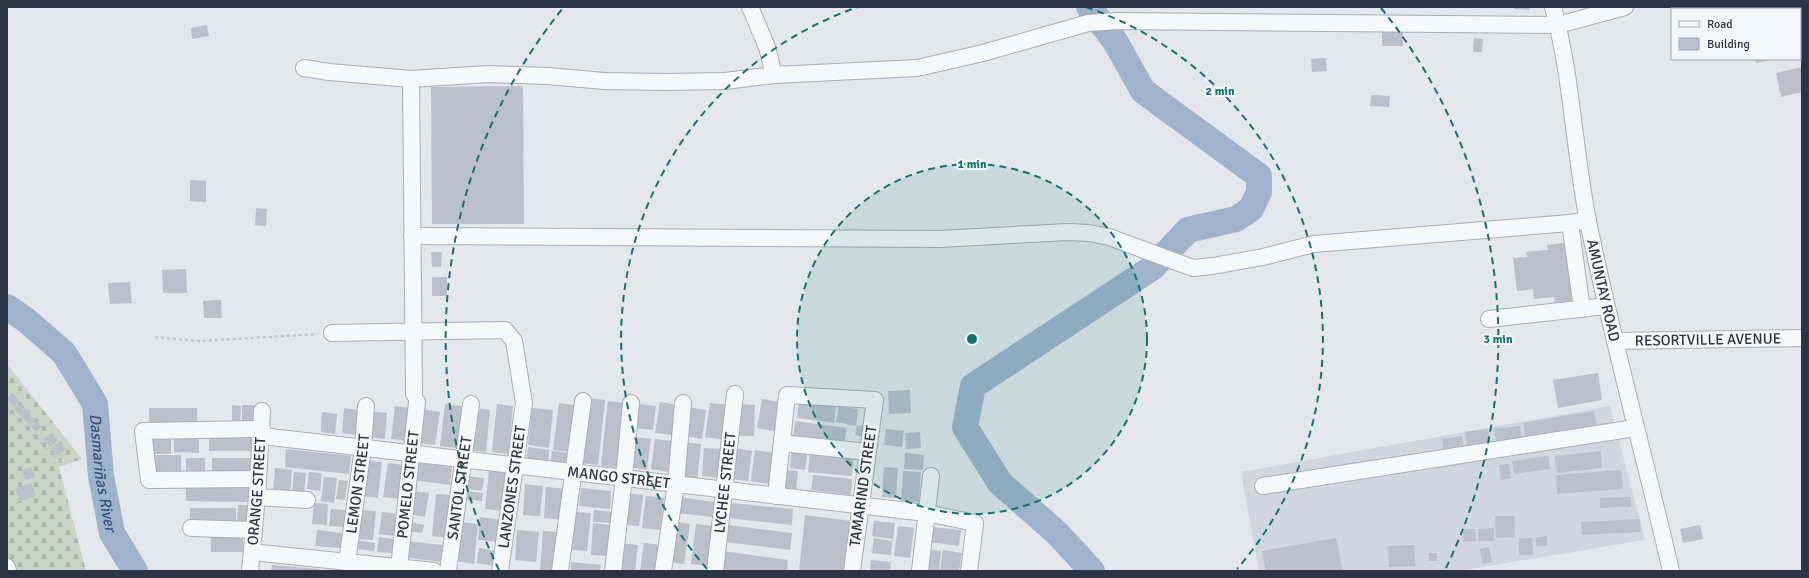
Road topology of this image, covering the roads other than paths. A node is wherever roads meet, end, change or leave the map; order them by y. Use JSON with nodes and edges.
{"nodes":[{"id":1,"x":750,"y":7,"type":"edge"},
{"id":2,"x":1553,"y":7,"type":"edge"},
{"id":3,"x":1625,"y":7,"type":"edge"},
{"id":4,"x":1558,"y":25,"type":"junction"},
{"id":5,"x":304,"y":68,"type":"dead end"},
{"id":6,"x":774,"y":75,"type":"junction"},
{"id":7,"x":411,"y":79,"type":"junction"},
{"id":8,"x":1588,"y":220,"type":"junction"},
{"id":9,"x":1570,"y":223,"type":"junction"},
{"id":10,"x":412,"y":236,"type":"junction"},
{"id":11,"x":1606,"y":306,"type":"junction"},
{"id":12,"x":1582,"y":309,"type":"junction"},
{"id":13,"x":1489,"y":319,"type":"dead end"},
{"id":14,"x":413,"y":331,"type":"junction"},
{"id":15,"x":332,"y":333,"type":"road end"},
{"id":16,"x":1802,"y":338,"type":"edge"},
{"id":17,"x":1614,"y":341,"type":"junction"},
{"id":18,"x":736,"y":394,"type":"dead end"},
{"id":19,"x":583,"y":400,"type":"dead end"},
{"id":20,"x":631,"y":402,"type":"dead end"},
{"id":21,"x":683,"y":403,"type":"dead end"},
{"id":22,"x":470,"y":404,"type":"dead end"},
{"id":23,"x":366,"y":406,"type":"dead end"},
{"id":24,"x":262,"y":411,"type":"dead end"},
{"id":25,"x":1635,"y":428,"type":"junction"},
{"id":26,"x":262,"y":433,"type":"junction"},
{"id":27,"x":782,"y":443,"type":"junction"},
{"id":28,"x":363,"y":448,"type":"junction"},
{"id":29,"x":868,"y":452,"type":"junction"},
{"id":30,"x":411,"y":454,"type":"junction"},
{"id":31,"x":462,"y":460,"type":"junction"},
{"id":32,"x":514,"y":465,"type":"junction"},
{"id":33,"x":574,"y":472,"type":"junction"},
{"id":34,"x":930,"y":476,"type":"dead end"},
{"id":35,"x":624,"y":478,"type":"junction"},
{"id":36,"x":258,"y":479,"type":"junction"},
{"id":37,"x":676,"y":484,"type":"junction"},
{"id":38,"x":1263,"y":486,"type":"dead end"},
{"id":39,"x":725,"y":490,"type":"junction"},
{"id":40,"x":776,"y":496,"type":"junction"},
{"id":41,"x":257,"y":497,"type":"junction"},
{"id":42,"x":307,"y":500,"type":"dead end"},
{"id":43,"x":860,"y":505,"type":"junction"},
{"id":44,"x":926,"y":513,"type":"junction"},
{"id":45,"x":190,"y":528,"type":"dead end"},
{"id":46,"x":254,"y":530,"type":"junction"},
{"id":47,"x":252,"y":552,"type":"junction"},
{"id":48,"x":347,"y":562,"type":"junction"},
{"id":49,"x":7,"y":567,"type":"edge"},
{"id":50,"x":399,"y":567,"type":"junction"},
{"id":51,"x":8,"y":571,"type":"edge"},
{"id":52,"x":250,"y":571,"type":"edge"},
{"id":53,"x":434,"y":571,"type":"edge"},
{"id":54,"x":448,"y":571,"type":"edge"},
{"id":55,"x":500,"y":571,"type":"edge"},
{"id":56,"x":560,"y":571,"type":"edge"},
{"id":57,"x":613,"y":571,"type":"edge"},
{"id":58,"x":663,"y":571,"type":"edge"},
{"id":59,"x":715,"y":571,"type":"edge"},
{"id":60,"x":852,"y":571,"type":"edge"},
{"id":61,"x":920,"y":571,"type":"edge"},
{"id":62,"x":969,"y":571,"type":"edge"},
{"id":63,"x":1671,"y":571,"type":"edge"}],
"edges":[{"from":1,"to":6,"type":"street"},
{"from":2,"to":4,"type":"street","name":"AMUNTAY ROAD"},
{"from":3,"to":4,"type":"street"},
{"from":4,"to":6,"type":"street"},
{"from":4,"to":8,"type":"street","name":"AMUNTAY ROAD"},
{"from":5,"to":7,"type":"street"},
{"from":6,"to":7,"type":"street"},
{"from":7,"to":10,"type":"street","name":"POMELO STREET"},
{"from":8,"to":9,"type":"street"},
{"from":8,"to":11,"type":"street","name":"AMUNTAY ROAD"},
{"from":9,"to":10,"type":"street"},
{"from":9,"to":12,"type":"street"},
{"from":10,"to":14,"type":"street","name":"POMELO STREET"},
{"from":11,"to":12,"type":"street"},
{"from":11,"to":17,"type":"street","name":"AMUNTAY ROAD"},
{"from":12,"to":13,"type":"street"},
{"from":14,"to":15,"type":"street"},
{"from":14,"to":30,"type":"street","name":"POMELO STREET"},
{"from":14,"to":32,"type":"street","name":"LANZONES STREET"},
{"from":16,"to":17,"type":"street","name":"RESORTVILLE AVENUE"},
{"from":17,"to":25,"type":"street","name":"AMUNTAY ROAD"},
{"from":18,"to":39,"type":"street","name":"LYCHEE STREET"},
{"from":19,"to":33,"type":"street"},
{"from":20,"to":35,"type":"street"},
{"from":21,"to":37,"type":"street"},
{"from":22,"to":31,"type":"street","name":"SANTOL STREET"},
{"from":23,"to":28,"type":"street","name":"LEMON STREET"},
{"from":24,"to":26,"type":"street","name":"ORANGE STREET"},
{"from":25,"to":38,"type":"street"},
{"from":25,"to":63,"type":"street","name":"AMUNTAY ROAD"},
{"from":26,"to":28,"type":"street","name":"MANGO STREET"},
{"from":26,"to":36,"type":"street","name":"ORANGE STREET"},
{"from":26,"to":36,"type":"street","name":"MANGO STREET"},
{"from":27,"to":29,"type":"street"},
{"from":27,"to":29,"type":"street","name":"TAMARIND STREET"},
{"from":27,"to":40,"type":"street"},
{"from":28,"to":30,"type":"street","name":"MANGO STREET"},
{"from":28,"to":48,"type":"street","name":"LEMON STREET"},
{"from":29,"to":43,"type":"street","name":"TAMARIND STREET"},
{"from":30,"to":31,"type":"street","name":"MANGO STREET"},
{"from":30,"to":50,"type":"street","name":"POMELO STREET"},
{"from":31,"to":32,"type":"street","name":"MANGO STREET"},
{"from":31,"to":54,"type":"street","name":"SANTOL STREET"},
{"from":32,"to":33,"type":"street","name":"MANGO STREET"},
{"from":32,"to":55,"type":"street","name":"LANZONES STREET"},
{"from":33,"to":35,"type":"street","name":"MANGO STREET"},
{"from":33,"to":56,"type":"street"},
{"from":34,"to":44,"type":"street"},
{"from":35,"to":37,"type":"street","name":"MANGO STREET"},
{"from":35,"to":57,"type":"street"},
{"from":36,"to":41,"type":"street","name":"ORANGE STREET"},
{"from":37,"to":39,"type":"street","name":"MANGO STREET"},
{"from":37,"to":58,"type":"street"},
{"from":39,"to":40,"type":"street","name":"MANGO STREET"},
{"from":39,"to":59,"type":"street","name":"LYCHEE STREET"},
{"from":40,"to":43,"type":"street","name":"MANGO STREET"},
{"from":41,"to":42,"type":"street"},
{"from":41,"to":46,"type":"street","name":"ORANGE STREET"},
{"from":43,"to":44,"type":"street","name":"MANGO STREET"},
{"from":43,"to":60,"type":"street","name":"TAMARIND STREET"},
{"from":44,"to":61,"type":"street"},
{"from":44,"to":62,"type":"street","name":"MANGO STREET"},
{"from":45,"to":46,"type":"street"},
{"from":46,"to":47,"type":"street","name":"ORANGE STREET"},
{"from":47,"to":48,"type":"street"},
{"from":47,"to":52,"type":"street","name":"ORANGE STREET"},
{"from":48,"to":50,"type":"street"},
{"from":49,"to":51,"type":"street"},
{"from":50,"to":53,"type":"street"}]}
